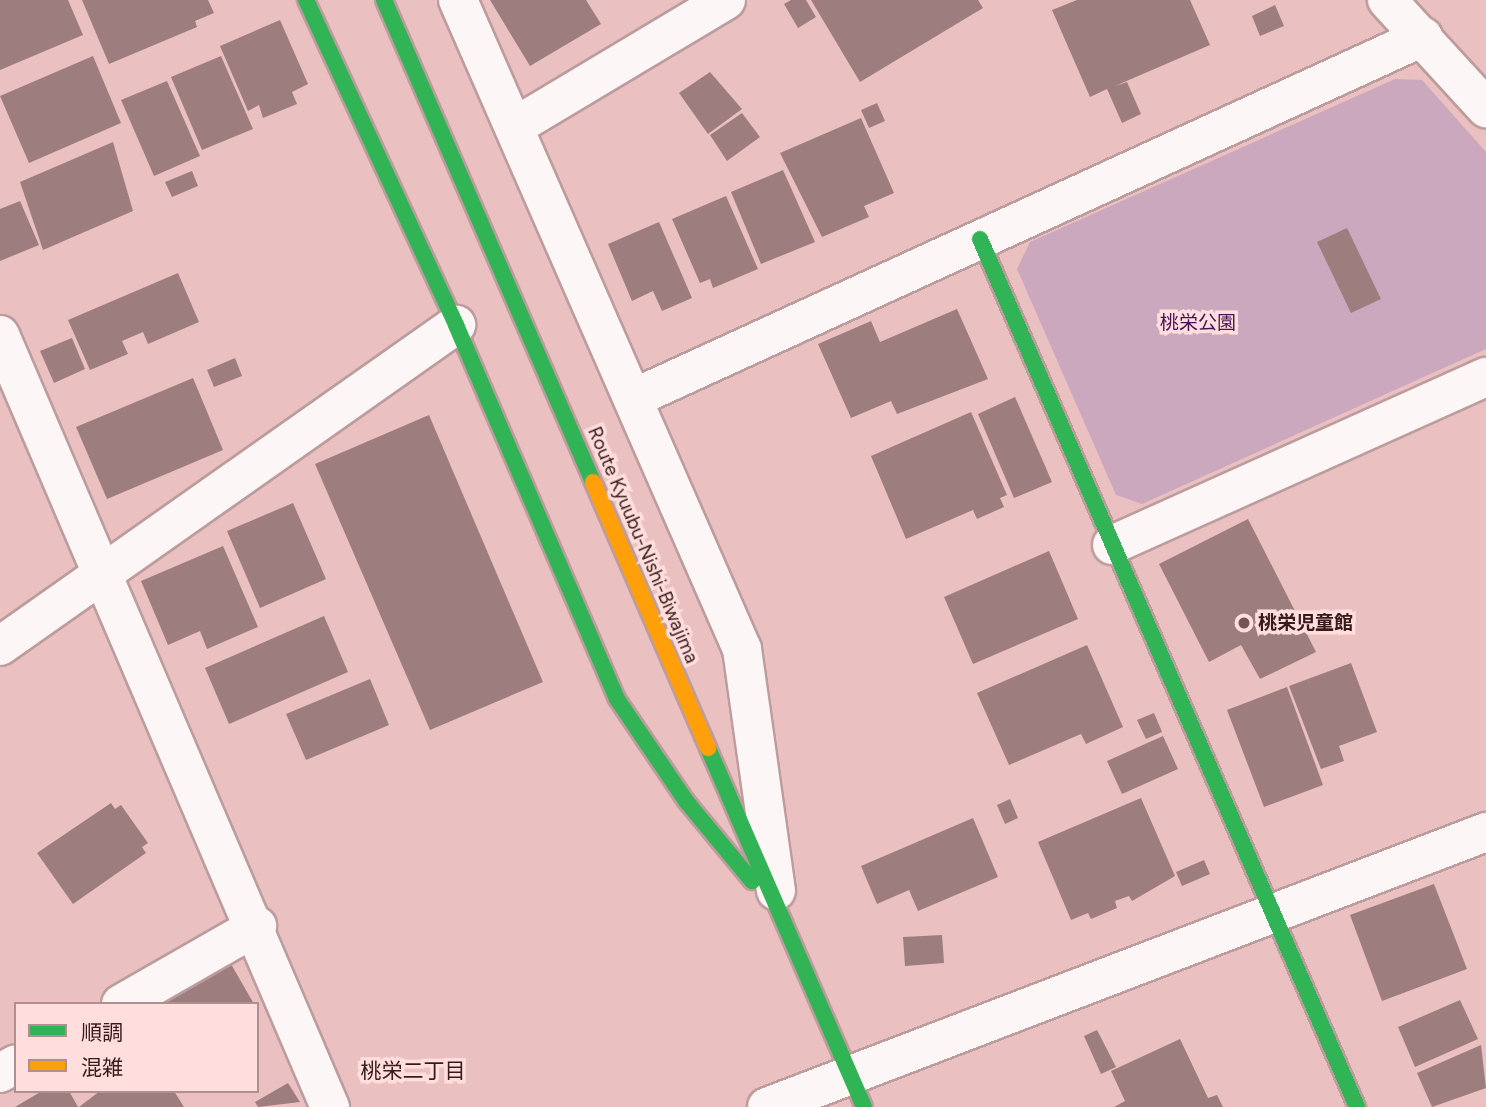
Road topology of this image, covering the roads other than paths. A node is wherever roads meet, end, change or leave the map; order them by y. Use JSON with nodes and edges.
{"nodes":[{"id":1,"x":306,"y":0,"type":"edge"},
{"id":2,"x":384,"y":0,"type":"edge"},
{"id":3,"x":458,"y":0,"type":"edge"},
{"id":4,"x":726,"y":0,"type":"edge"},
{"id":5,"x":1387,"y":0,"type":"edge"},
{"id":6,"x":1423,"y":37,"type":"junction"},
{"id":7,"x":1486,"y":108,"type":"edge"},
{"id":8,"x":514,"y":127,"type":"junction"},
{"id":9,"x":980,"y":239,"type":"junction"},
{"id":10,"x":456,"y":326,"type":"junction"},
{"id":11,"x":0,"y":335,"type":"edge"},
{"id":12,"x":1486,"y":377,"type":"edge"},
{"id":13,"x":634,"y":398,"type":"junction"},
{"id":14,"x":1112,"y":545,"type":"junction"},
{"id":15,"x":105,"y":572,"type":"junction"},
{"id":16,"x":0,"y":646,"type":"edge"},
{"id":17,"x":1486,"y":832,"type":"edge"},
{"id":18,"x":780,"y":914,"type":"junction"},
{"id":19,"x":1273,"y":914,"type":"junction"},
{"id":20,"x":257,"y":926,"type":"junction"},
{"id":21,"x":124,"y":1002,"type":"edge"},
{"id":22,"x":848,"y":1071,"type":"junction"},
{"id":23,"x":330,"y":1107,"type":"edge"},
{"id":24,"x":767,"y":1107,"type":"edge"},
{"id":25,"x":864,"y":1107,"type":"edge"},
{"id":26,"x":1357,"y":1107,"type":"edge"}],
"edges":[{"from":1,"to":10,"type":"street"},
{"from":2,"to":18,"type":"street","name":"Route Kyuubu-Nishi-Biwajima"},
{"from":3,"to":8,"type":"street"},
{"from":4,"to":8,"type":"street"},
{"from":5,"to":6,"type":"street"},
{"from":6,"to":7,"type":"street"},
{"from":6,"to":9,"type":"street"},
{"from":8,"to":13,"type":"street"},
{"from":9,"to":13,"type":"street"},
{"from":9,"to":14,"type":"street"},
{"from":10,"to":15,"type":"street"},
{"from":10,"to":18,"type":"street"},
{"from":11,"to":15,"type":"street"},
{"from":12,"to":14,"type":"street"},
{"from":13,"to":18,"type":"street"},
{"from":14,"to":19,"type":"street"},
{"from":15,"to":16,"type":"street"},
{"from":15,"to":20,"type":"street"},
{"from":17,"to":19,"type":"street"},
{"from":18,"to":22,"type":"street","name":"Route Kyuubu-Nishi-Biwajima"},
{"from":19,"to":22,"type":"street"},
{"from":19,"to":26,"type":"street"},
{"from":20,"to":21,"type":"street"},
{"from":20,"to":23,"type":"street"},
{"from":22,"to":24,"type":"street"},
{"from":22,"to":25,"type":"street","name":"Route Kyuubu-Nishi-Biwajima"}]}
